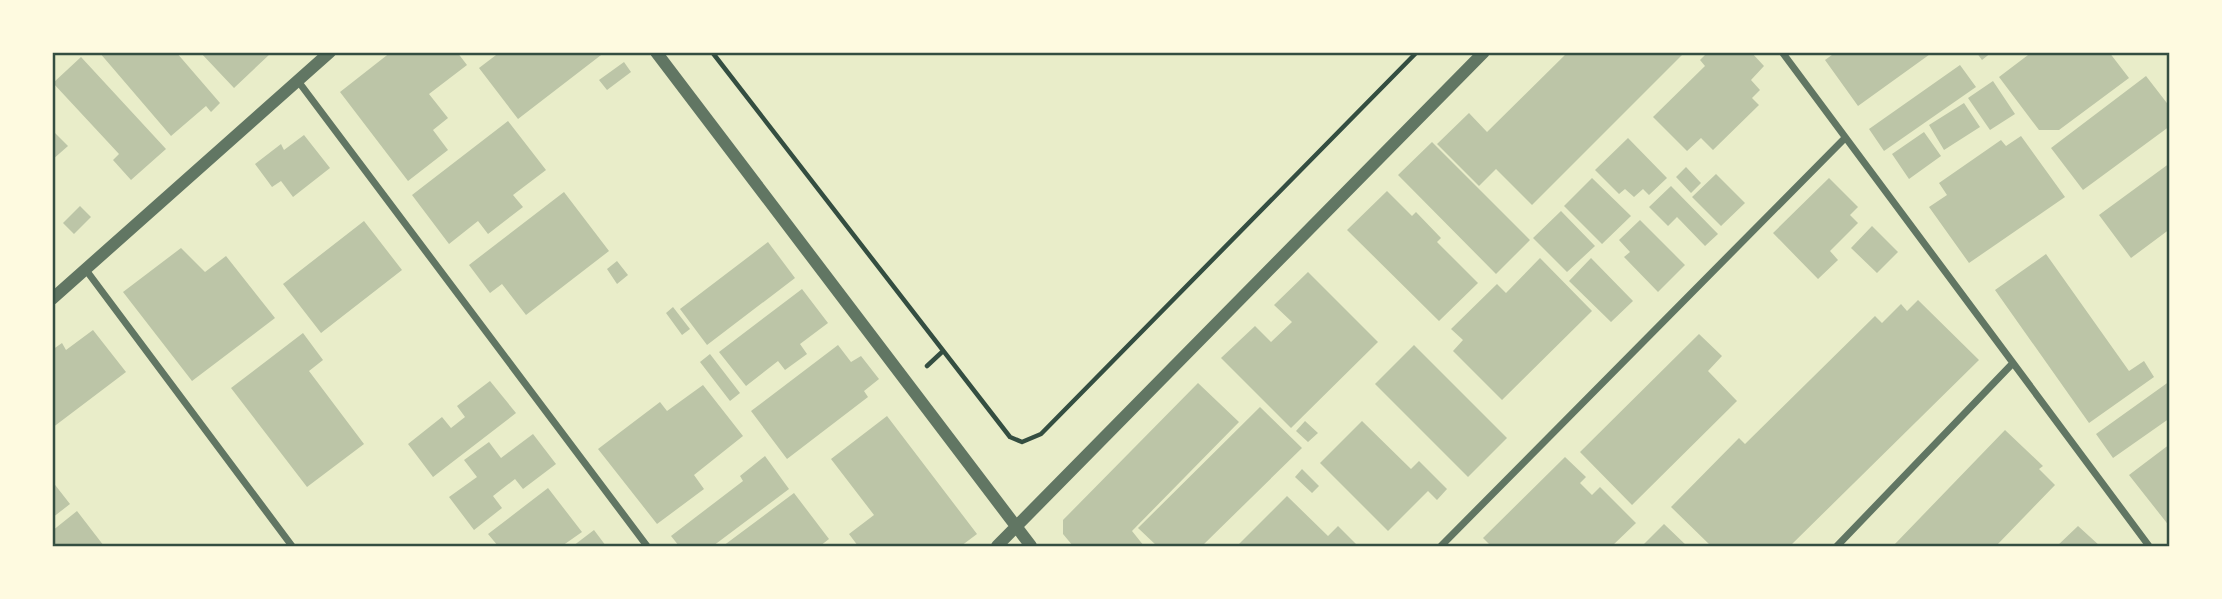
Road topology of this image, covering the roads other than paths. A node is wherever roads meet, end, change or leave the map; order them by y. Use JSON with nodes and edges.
{"nodes":[{"id":1,"x":330,"y":52,"type":"edge"},
{"id":2,"x":656,"y":52,"type":"edge"},
{"id":3,"x":1484,"y":52,"type":"edge"},
{"id":4,"x":1782,"y":52,"type":"edge"},
{"id":5,"x":298,"y":81,"type":"junction"},
{"id":6,"x":1845,"y":138,"type":"junction"},
{"id":7,"x":86,"y":270,"type":"junction"},
{"id":8,"x":52,"y":299,"type":"edge"},
{"id":9,"x":2013,"y":363,"type":"junction"},
{"id":10,"x":1016,"y":527,"type":"junction"},
{"id":11,"x":292,"y":547,"type":"edge"},
{"id":12,"x":647,"y":547,"type":"edge"},
{"id":13,"x":997,"y":547,"type":"edge"},
{"id":14,"x":1031,"y":547,"type":"edge"},
{"id":15,"x":1441,"y":547,"type":"edge"},
{"id":16,"x":1837,"y":547,"type":"edge"},
{"id":17,"x":2150,"y":547,"type":"edge"}],
"edges":[{"from":1,"to":5,"type":"street"},
{"from":2,"to":10,"type":"street"},
{"from":3,"to":10,"type":"street"},
{"from":4,"to":6,"type":"street"},
{"from":5,"to":7,"type":"street"},
{"from":5,"to":12,"type":"street"},
{"from":6,"to":9,"type":"street"},
{"from":6,"to":15,"type":"street"},
{"from":7,"to":8,"type":"street"},
{"from":7,"to":11,"type":"street"},
{"from":9,"to":16,"type":"street"},
{"from":9,"to":17,"type":"street"},
{"from":10,"to":13,"type":"street"},
{"from":10,"to":14,"type":"street"}]}
